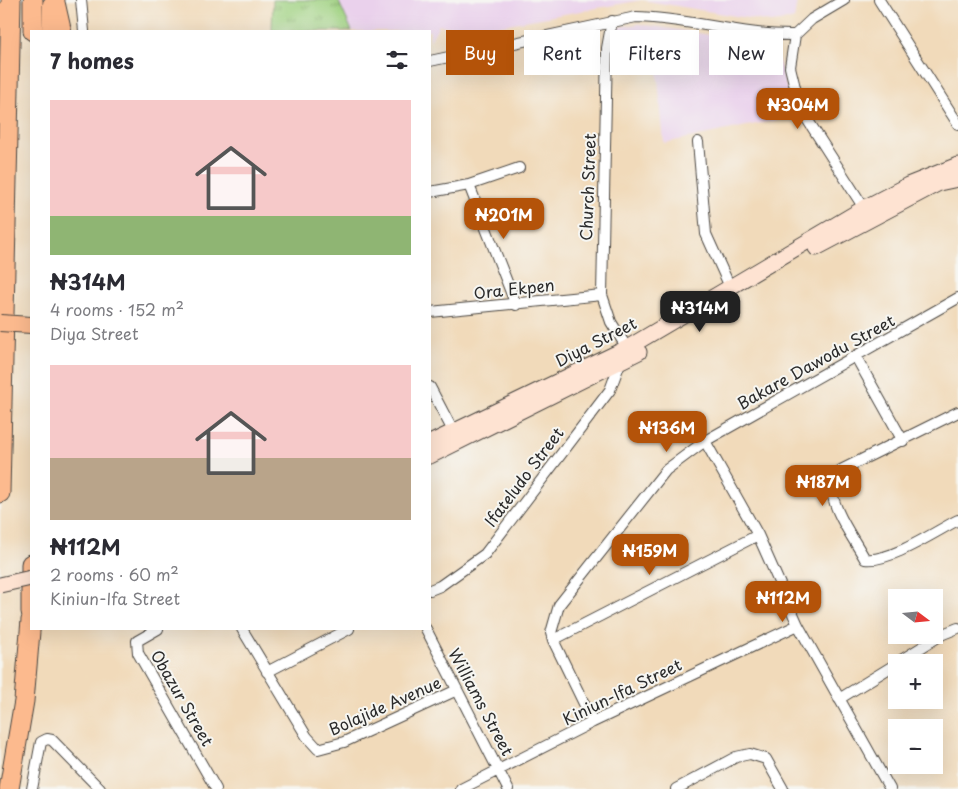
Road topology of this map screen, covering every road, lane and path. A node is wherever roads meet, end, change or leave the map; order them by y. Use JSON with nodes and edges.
{"nodes":[{"id":1,"x":11,"y":0,"type":"edge"},
{"id":2,"x":33,"y":0,"type":"edge"},
{"id":3,"x":51,"y":0,"type":"edge"},
{"id":4,"x":56,"y":0,"type":"edge"},
{"id":5,"x":81,"y":0,"type":"edge"},
{"id":6,"x":844,"y":0,"type":"edge"},
{"id":7,"x":879,"y":0,"type":"edge"},
{"id":8,"x":0,"y":11,"type":"edge"},
{"id":9,"x":0,"y":20,"type":"edge"},
{"id":10,"x":612,"y":21,"type":"junction"},
{"id":11,"x":33,"y":30,"type":"edge"},
{"id":12,"x":50,"y":30,"type":"edge"},
{"id":13,"x":63,"y":30,"type":"edge"},
{"id":14,"x":84,"y":30,"type":"edge"},
{"id":15,"x":795,"y":35,"type":"junction"},
{"id":16,"x":431,"y":61,"type":"edge"},
{"id":17,"x":958,"y":124,"type":"edge"},
{"id":18,"x":698,"y":142,"type":"dead end"},
{"id":19,"x":958,"y":164,"type":"edge"},
{"id":20,"x":519,"y":168,"type":"dead end"},
{"id":21,"x":958,"y":179,"type":"edge"},
{"id":22,"x":469,"y":185,"type":"junction"},
{"id":23,"x":431,"y":192,"type":"edge"},
{"id":24,"x":864,"y":208,"type":"junction"},
{"id":25,"x":730,"y":287,"type":"junction"},
{"id":26,"x":602,"y":295,"type":"junction"},
{"id":27,"x":958,"y":298,"type":"edge"},
{"id":28,"x":516,"y":305,"type":"junction"},
{"id":29,"x":431,"y":312,"type":"edge"},
{"id":30,"x":0,"y":323,"type":"edge"},
{"id":31,"x":30,"y":325,"type":"edge"},
{"id":32,"x":627,"y":348,"type":"junction"},
{"id":33,"x":856,"y":356,"type":"junction"},
{"id":34,"x":620,"y":363,"type":"junction"},
{"id":35,"x":431,"y":389,"type":"edge"},
{"id":36,"x":958,"y":412,"type":"edge"},
{"id":37,"x":453,"y":431,"type":"junction"},
{"id":38,"x":705,"y":440,"type":"junction"},
{"id":39,"x":903,"y":441,"type":"junction"},
{"id":40,"x":431,"y":442,"type":"edge"},
{"id":41,"x":431,"y":456,"type":"edge"},
{"id":42,"x":0,"y":482,"type":"edge"},
{"id":43,"x":0,"y":492,"type":"edge"},
{"id":44,"x":958,"y":520,"type":"edge"},
{"id":45,"x":758,"y":535,"type":"junction"},
{"id":46,"x":30,"y":578,"type":"edge"},
{"id":47,"x":0,"y":585,"type":"edge"},
{"id":48,"x":431,"y":590,"type":"edge"},
{"id":49,"x":798,"y":624,"type":"junction"},
{"id":50,"x":958,"y":628,"type":"edge"},
{"id":51,"x":30,"y":630,"type":"edge"},
{"id":52,"x":156,"y":630,"type":"edge"},
{"id":53,"x":243,"y":630,"type":"edge"},
{"id":54,"x":347,"y":630,"type":"edge"},
{"id":55,"x":427,"y":630,"type":"edge"},
{"id":56,"x":553,"y":640,"type":"junction"},
{"id":57,"x":911,"y":654,"type":"edge"},
{"id":58,"x":888,"y":669,"type":"edge"},
{"id":59,"x":267,"y":672,"type":"junction"},
{"id":60,"x":457,"y":690,"type":"junction"},
{"id":61,"x":839,"y":699,"type":"junction"},
{"id":62,"x":593,"y":722,"type":"junction"},
{"id":63,"x":499,"y":769,"type":"junction"},
{"id":64,"x":9,"y":789,"type":"edge"},
{"id":65,"x":32,"y":789,"type":"edge"},
{"id":66,"x":100,"y":789,"type":"edge"},
{"id":67,"x":216,"y":789,"type":"edge"},
{"id":68,"x":461,"y":789,"type":"edge"},
{"id":69,"x":508,"y":789,"type":"edge"},
{"id":70,"x":678,"y":789,"type":"edge"},
{"id":71,"x":783,"y":789,"type":"edge"},
{"id":72,"x":890,"y":789,"type":"edge"}],
"edges":[{"from":1,"to":42,"type":"highway"},
{"from":2,"to":11,"type":"highway"},
{"from":3,"to":12,"type":"main road"},
{"from":4,"to":13,"type":"main road"},
{"from":5,"to":14,"type":"street"},
{"from":6,"to":15,"type":"street"},
{"from":7,"to":17,"type":"street"},
{"from":8,"to":9,"type":"main road"},
{"from":10,"to":15,"type":"street"},
{"from":10,"to":16,"type":"street"},
{"from":10,"to":26,"type":"street","name":"Church Street"},
{"from":15,"to":24,"type":"street"},
{"from":18,"to":25,"type":"street"},
{"from":19,"to":24,"type":"main road","name":"Diya Street"},
{"from":20,"to":22,"type":"street"},
{"from":21,"to":34,"type":"main road","name":"Diya Street"},
{"from":22,"to":23,"type":"street"},
{"from":22,"to":28,"type":"street"},
{"from":24,"to":25,"type":"main road","name":"Diya Street"},
{"from":25,"to":32,"type":"main road","name":"Diya Street"},
{"from":26,"to":28,"type":"street","name":"Ora Ekpen"},
{"from":26,"to":32,"type":"street","name":"Church Street"},
{"from":27,"to":33,"type":"street","name":"Bakare Dawodu Street"},
{"from":28,"to":29,"type":"street","name":"Ora Ekpen"},
{"from":30,"to":31,"type":"main road","bridge":true},
{"from":32,"to":37,"type":"main road","name":"Diya Street"},
{"from":33,"to":38,"type":"street","name":"Bakare Dawodu Street"},
{"from":33,"to":39,"type":"street"},
{"from":34,"to":41,"type":"main road","name":"Diya Street"},
{"from":34,"to":48,"type":"street","name":"Ifateludo Street"},
{"from":35,"to":37,"type":"street"},
{"from":36,"to":39,"type":"street"},
{"from":37,"to":40,"type":"main road","name":"Diya Street"},
{"from":38,"to":45,"type":"street"},
{"from":38,"to":56,"type":"street","name":"Bakare Dawodu Street"},
{"from":39,"to":44,"type":"street"},
{"from":42,"to":43,"type":"highway"},
{"from":45,"to":49,"type":"street"},
{"from":45,"to":56,"type":"street"},
{"from":46,"to":47,"type":"main road","bridge":true},
{"from":49,"to":61,"type":"street"},
{"from":49,"to":62,"type":"street","name":"Kiniun-Ifa Street"},
{"from":50,"to":57,"type":"street"},
{"from":51,"to":64,"type":"highway"},
{"from":52,"to":67,"type":"street","name":"Obazur Street"},
{"from":53,"to":59,"type":"street","name":"Bolajide Avenue"},
{"from":54,"to":59,"type":"street"},
{"from":55,"to":60,"type":"street","name":"Williams Street"},
{"from":56,"to":62,"type":"street","name":"Bakare Dawodu Street"},
{"from":58,"to":61,"type":"street"},
{"from":59,"to":60,"type":"street","name":"Bolajide Avenue"},
{"from":60,"to":63,"type":"street","name":"Williams Street"},
{"from":61,"to":72,"type":"street"},
{"from":62,"to":63,"type":"street","name":"Kiniun-Ifa Street"},
{"from":63,"to":68,"type":"street","name":"Kiniun-Ifa Street"},
{"from":63,"to":69,"type":"street","name":"Williams Street"},
{"from":65,"to":66,"type":"street"},
{"from":70,"to":71,"type":"street"}]}
